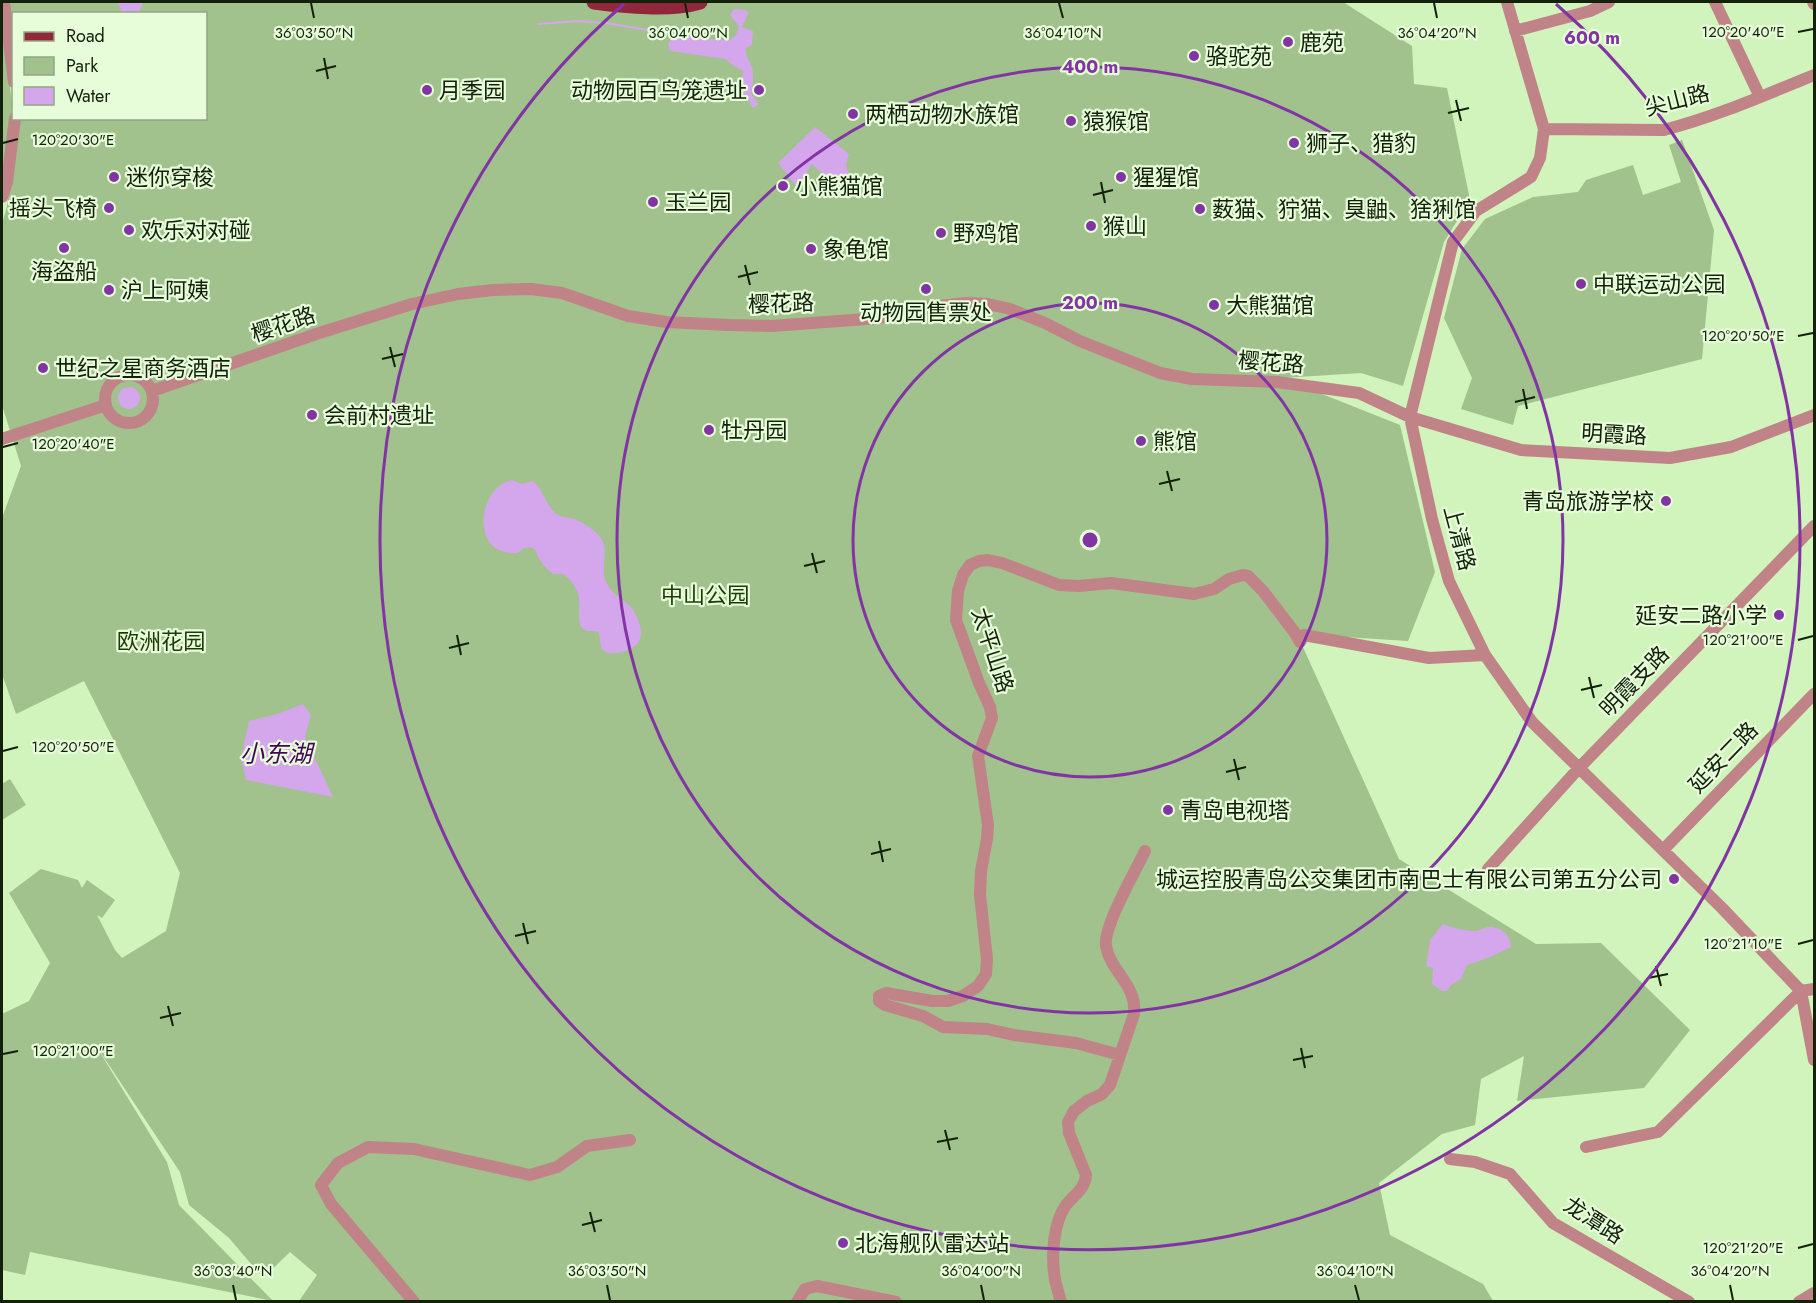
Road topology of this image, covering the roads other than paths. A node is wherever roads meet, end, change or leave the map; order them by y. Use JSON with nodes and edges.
{"nodes":[{"id":1,"x":4,"y":2,"type":"edge"},
{"id":2,"x":594,"y":2,"type":"edge"},
{"id":3,"x":700,"y":2,"type":"edge"},
{"id":4,"x":1507,"y":2,"type":"edge"},
{"id":5,"x":1609,"y":2,"type":"edge"},
{"id":6,"x":1715,"y":2,"type":"edge"},
{"id":7,"x":1515,"y":31,"type":"junction"},
{"id":8,"x":12,"y":66,"type":"edge"},
{"id":9,"x":1815,"y":75,"type":"edge"},
{"id":10,"x":1760,"y":97,"type":"junction"},
{"id":11,"x":15,"y":120,"type":"edge"},
{"id":12,"x":1544,"y":129,"type":"junction"},
{"id":13,"x":2,"y":197,"type":"edge"},
{"id":14,"x":152,"y":392,"type":"junction"},
{"id":15,"x":106,"y":405,"type":"junction"},
{"id":16,"x":1815,"y":415,"type":"edge"},
{"id":17,"x":1410,"y":417,"type":"junction"},
{"id":18,"x":2,"y":439,"type":"edge"},
{"id":19,"x":1815,"y":526,"type":"edge"},
{"id":20,"x":1485,"y":655,"type":"junction"},
{"id":21,"x":1815,"y":694,"type":"edge"},
{"id":22,"x":1579,"y":768,"type":"junction"},
{"id":23,"x":1145,"y":850,"type":"dead end"},
{"id":24,"x":1663,"y":850,"type":"junction"},
{"id":25,"x":1488,"y":869,"type":"dead end"},
{"id":26,"x":1815,"y":988,"type":"edge"},
{"id":27,"x":1801,"y":991,"type":"junction"},
{"id":28,"x":1120,"y":1055,"type":"junction"},
{"id":29,"x":1815,"y":1060,"type":"edge"},
{"id":30,"x":630,"y":1140,"type":"dead end"},
{"id":31,"x":1586,"y":1147,"type":"dead end"},
{"id":32,"x":1450,"y":1159,"type":"dead end"},
{"id":33,"x":1815,"y":1293,"type":"edge"},
{"id":34,"x":414,"y":1302,"type":"edge"},
{"id":35,"x":797,"y":1302,"type":"edge"},
{"id":36,"x":896,"y":1302,"type":"edge"},
{"id":37,"x":1061,"y":1302,"type":"edge"},
{"id":38,"x":1689,"y":1302,"type":"edge"},
{"id":39,"x":1799,"y":1302,"type":"edge"}],
"edges":[{"from":1,"to":8,"type":"street"},
{"from":2,"to":3,"type":"main road"},
{"from":4,"to":7,"type":"street","name":"上清路"},
{"from":5,"to":7,"type":"street"},
{"from":6,"to":10,"type":"street"},
{"from":7,"to":12,"type":"street","name":"上清路"},
{"from":9,"to":10,"type":"street","name":"尖山路"},
{"from":10,"to":12,"type":"street","name":"尖山路"},
{"from":11,"to":13,"type":"street"},
{"from":12,"to":17,"type":"street","name":"上清路"},
{"from":14,"to":15,"type":"street"},
{"from":14,"to":15,"type":"street"},
{"from":14,"to":17,"type":"street","name":"樱花路"},
{"from":15,"to":18,"type":"street"},
{"from":16,"to":17,"type":"street","name":"明霞路"},
{"from":17,"to":20,"type":"street","name":"上清路"},
{"from":19,"to":22,"type":"street","name":"明霞支路"},
{"from":20,"to":22,"type":"street","name":"上清路"},
{"from":20,"to":28,"type":"street","name":"太平山路"},
{"from":21,"to":24,"type":"street","name":"延安二路"},
{"from":22,"to":24,"type":"street","name":"上清路"},
{"from":22,"to":25,"type":"street","name":"明霞支路"},
{"from":23,"to":28,"type":"street"},
{"from":24,"to":27,"type":"street","name":"上清路"},
{"from":26,"to":27,"type":"street"},
{"from":27,"to":29,"type":"street"},
{"from":27,"to":31,"type":"street"},
{"from":28,"to":37,"type":"street"},
{"from":30,"to":34,"type":"street"},
{"from":32,"to":38,"type":"street","name":"龙潭路"},
{"from":33,"to":39,"type":"street"},
{"from":35,"to":36,"type":"street"}]}
